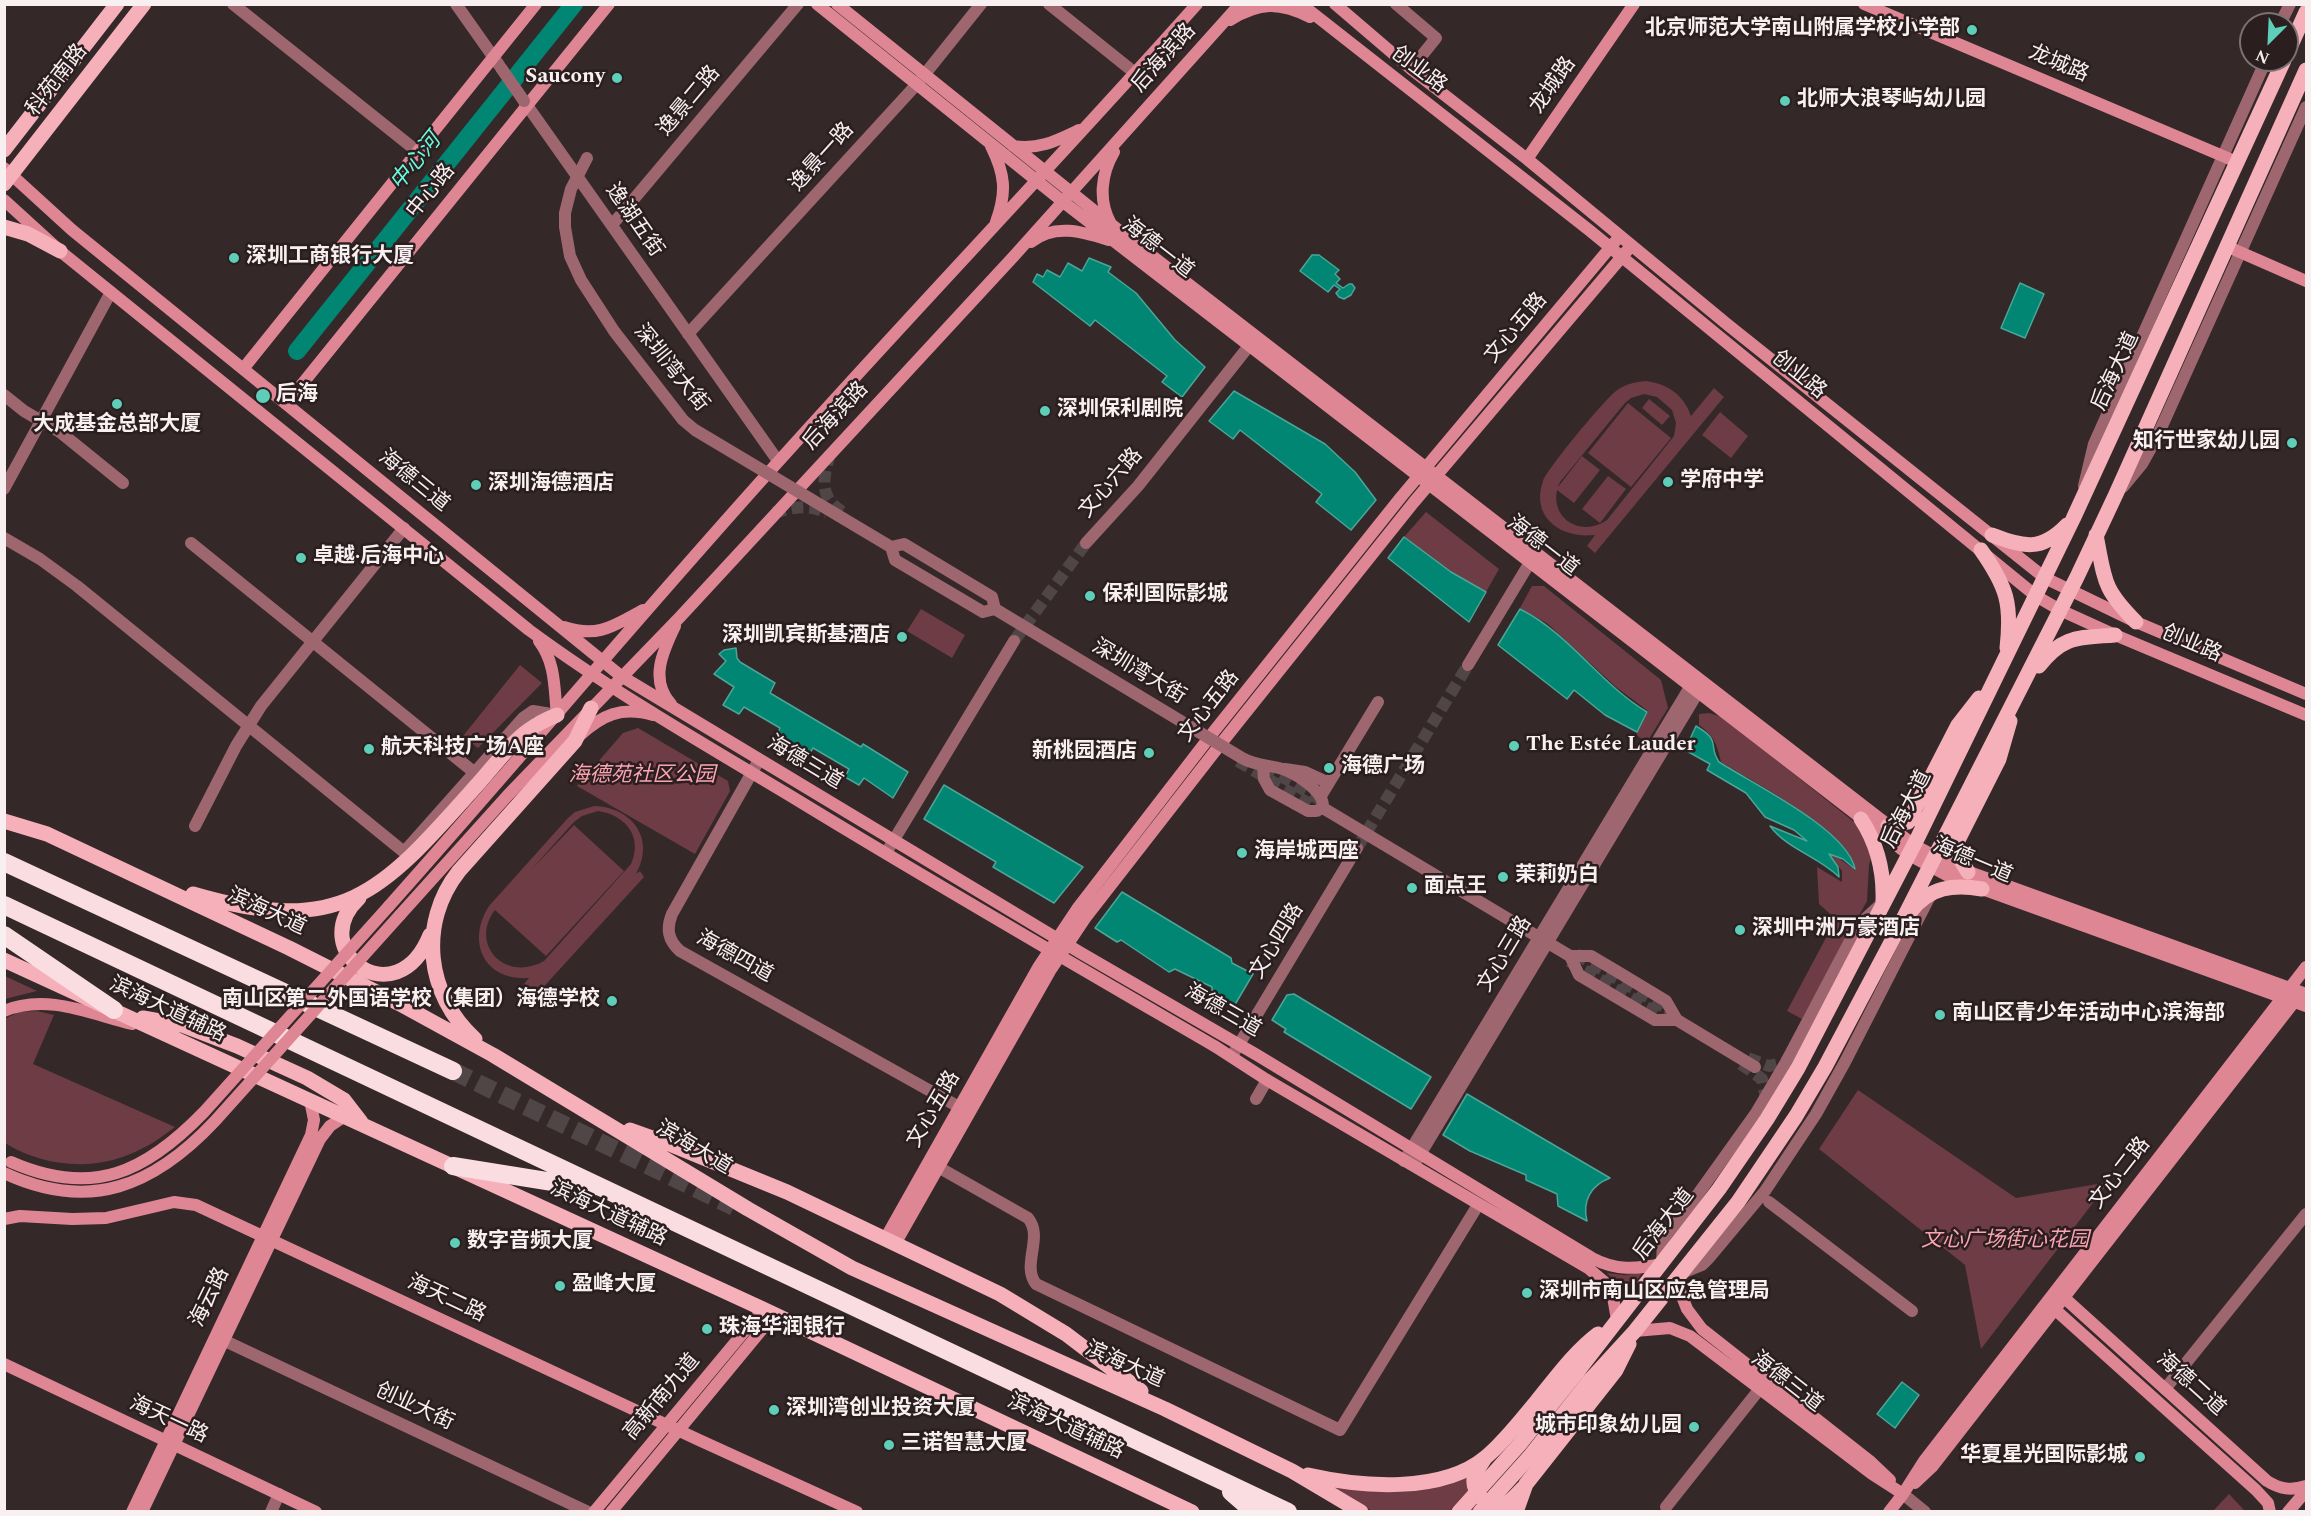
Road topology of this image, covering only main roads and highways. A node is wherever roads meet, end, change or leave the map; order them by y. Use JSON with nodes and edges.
{"nodes":[{"id":1,"x":117,"y":4,"type":"edge"},
{"id":2,"x":144,"y":4,"type":"edge"},
{"id":3,"x":536,"y":4,"type":"edge"},
{"id":4,"x":609,"y":4,"type":"edge"},
{"id":5,"x":817,"y":4,"type":"edge"},
{"id":6,"x":837,"y":4,"type":"edge"},
{"id":7,"x":1240,"y":4,"type":"edge"},
{"id":8,"x":1301,"y":4,"type":"edge"},
{"id":9,"x":1634,"y":4,"type":"edge"},
{"id":10,"x":1864,"y":4,"type":"edge"},
{"id":11,"x":1194,"y":7,"type":"edge"},
{"id":12,"x":1338,"y":7,"type":"edge"},
{"id":13,"x":2307,"y":12,"type":"edge"},
{"id":14,"x":1221,"y":25,"type":"junction"},
{"id":15,"x":1330,"y":28,"type":"junction"},
{"id":16,"x":2299,"y":29,"type":"edge"},
{"id":17,"x":1411,"y":69,"type":"junction"},
{"id":18,"x":2307,"y":70,"type":"edge"},
{"id":19,"x":2277,"y":72,"type":"edge"},
{"id":20,"x":920,"y":80,"type":"junction"},
{"id":21,"x":1401,"y":81,"type":"junction"},
{"id":22,"x":29,"y":119,"type":"junction"},
{"id":23,"x":1088,"y":125,"type":"junction"},
{"id":24,"x":4,"y":133,"type":"edge"},
{"id":25,"x":977,"y":133,"type":"junction"},
{"id":26,"x":1125,"y":134,"type":"junction"},
{"id":27,"x":1014,"y":146,"type":"junction"},
{"id":28,"x":4,"y":150,"type":"edge"},
{"id":29,"x":1527,"y":159,"type":"junction"},
{"id":30,"x":2230,"y":159,"type":"junction"},
{"id":31,"x":7,"y":175,"type":"edge"},
{"id":32,"x":1041,"y":176,"type":"junction"},
{"id":33,"x":1067,"y":197,"type":"junction"},
{"id":34,"x":4,"y":200,"type":"edge"},
{"id":35,"x":1112,"y":225,"type":"junction"},
{"id":36,"x":4,"y":227,"type":"edge"},
{"id":37,"x":994,"y":227,"type":"junction"},
{"id":38,"x":1619,"y":237,"type":"junction"},
{"id":39,"x":1631,"y":246,"type":"junction"},
{"id":40,"x":1125,"y":248,"type":"junction"},
{"id":41,"x":1610,"y":248,"type":"junction"},
{"id":42,"x":2233,"y":249,"type":"junction"},
{"id":43,"x":60,"y":251,"type":"junction"},
{"id":44,"x":1014,"y":256,"type":"junction"},
{"id":45,"x":1622,"y":257,"type":"junction"},
{"id":46,"x":2307,"y":281,"type":"edge"},
{"id":47,"x":1253,"y":340,"type":"junction"},
{"id":48,"x":243,"y":369,"type":"junction"},
{"id":49,"x":286,"y":405,"type":"junction"},
{"id":50,"x":1422,"y":472,"type":"junction"},
{"id":51,"x":1432,"y":480,"type":"junction"},
{"id":52,"x":2073,"y":519,"type":"junction"},
{"id":53,"x":1992,"y":535,"type":"junction"},
{"id":54,"x":2097,"y":535,"type":"junction"},
{"id":55,"x":1981,"y":550,"type":"junction"},
{"id":56,"x":2045,"y":578,"type":"junction"},
{"id":57,"x":2070,"y":591,"type":"junction"},
{"id":58,"x":2036,"y":596,"type":"junction"},
{"id":59,"x":649,"y":607,"type":"junction"},
{"id":60,"x":2060,"y":610,"type":"junction"},
{"id":61,"x":680,"y":617,"type":"junction"},
{"id":62,"x":2136,"y":622,"type":"junction"},
{"id":63,"x":555,"y":623,"type":"junction"},
{"id":64,"x":529,"y":630,"type":"junction"},
{"id":65,"x":2115,"y":635,"type":"junction"},
{"id":66,"x":2006,"y":658,"type":"junction"},
{"id":67,"x":602,"y":662,"type":"junction"},
{"id":68,"x":592,"y":674,"type":"junction"},
{"id":69,"x":621,"y":676,"type":"junction"},
{"id":70,"x":1996,"y":677,"type":"junction"},
{"id":71,"x":1698,"y":684,"type":"junction"},
{"id":72,"x":611,"y":686,"type":"junction"},
{"id":73,"x":2307,"y":694,"type":"edge"},
{"id":74,"x":2015,"y":699,"type":"junction"},
{"id":75,"x":591,"y":708,"type":"junction"},
{"id":76,"x":679,"y":711,"type":"junction"},
{"id":77,"x":556,"y":715,"type":"junction"},
{"id":78,"x":2307,"y":715,"type":"edge"},
{"id":79,"x":662,"y":718,"type":"junction"},
{"id":80,"x":575,"y":741,"type":"junction"},
{"id":81,"x":1939,"y":794,"type":"junction"},
{"id":82,"x":1965,"y":795,"type":"junction"},
{"id":83,"x":4,"y":813,"type":"edge"},
{"id":84,"x":1861,"y":819,"type":"junction"},
{"id":85,"x":4,"y":821,"type":"edge"},
{"id":86,"x":1908,"y":822,"type":"junction"},
{"id":87,"x":1888,"y":826,"type":"junction"},
{"id":88,"x":47,"y":834,"type":"junction"},
{"id":89,"x":1955,"y":846,"type":"junction"},
{"id":90,"x":1911,"y":850,"type":"junction"},
{"id":91,"x":4,"y":862,"type":"edge"},
{"id":92,"x":1931,"y":862,"type":"junction"},
{"id":93,"x":1968,"y":872,"type":"junction"},
{"id":94,"x":147,"y":881,"type":"junction"},
{"id":95,"x":1982,"y":889,"type":"junction"},
{"id":96,"x":369,"y":890,"type":"junction"},
{"id":97,"x":1883,"y":903,"type":"junction"},
{"id":98,"x":4,"y":905,"type":"edge"},
{"id":99,"x":433,"y":926,"type":"junction"},
{"id":100,"x":1896,"y":933,"type":"junction"},
{"id":101,"x":4,"y":935,"type":"edge"},
{"id":102,"x":1062,"y":942,"type":"junction"},
{"id":103,"x":1054,"y":953,"type":"junction"},
{"id":104,"x":4,"y":960,"type":"edge"},
{"id":105,"x":2307,"y":967,"type":"edge"},
{"id":106,"x":2297,"y":993,"type":"edge"},
{"id":107,"x":2307,"y":1006,"type":"edge"},
{"id":108,"x":4,"y":1011,"type":"edge"},
{"id":109,"x":118,"y":1012,"type":"junction"},
{"id":110,"x":157,"y":1031,"type":"junction"},
{"id":111,"x":492,"y":1055,"type":"junction"},
{"id":112,"x":453,"y":1071,"type":"tunnel mouth"},
{"id":113,"x":310,"y":1100,"type":"junction"},
{"id":114,"x":345,"y":1116,"type":"junction"},
{"id":115,"x":601,"y":1120,"type":"junction"},
{"id":116,"x":364,"y":1125,"type":"junction"},
{"id":117,"x":1412,"y":1158,"type":"junction"},
{"id":118,"x":8,"y":1160,"type":"edge"},
{"id":119,"x":933,"y":1164,"type":"junction"},
{"id":120,"x":453,"y":1166,"type":"junction"},
{"id":121,"x":4,"y":1173,"type":"edge"},
{"id":122,"x":610,"y":1191,"type":"junction"},
{"id":123,"x":4,"y":1219,"type":"edge"},
{"id":124,"x":267,"y":1238,"type":"junction"},
{"id":125,"x":890,"y":1241,"type":"junction"},
{"id":126,"x":1662,"y":1264,"type":"junction"},
{"id":127,"x":1679,"y":1277,"type":"junction"},
{"id":128,"x":2060,"y":1294,"type":"junction"},
{"id":129,"x":2051,"y":1305,"type":"junction"},
{"id":130,"x":769,"y":1312,"type":"junction"},
{"id":131,"x":1617,"y":1320,"type":"junction"},
{"id":132,"x":1635,"y":1331,"type":"junction"},
{"id":133,"x":4,"y":1364,"type":"edge"},
{"id":134,"x":1585,"y":1375,"type":"junction"},
{"id":135,"x":1763,"y":1384,"type":"junction"},
{"id":136,"x":1165,"y":1409,"type":"junction"},
{"id":137,"x":667,"y":1425,"type":"junction"},
{"id":138,"x":679,"y":1431,"type":"junction"},
{"id":139,"x":170,"y":1444,"type":"junction"},
{"id":140,"x":1485,"y":1458,"type":"junction"},
{"id":141,"x":1292,"y":1471,"type":"junction"},
{"id":142,"x":1211,"y":1475,"type":"junction"},
{"id":143,"x":1526,"y":1485,"type":"junction"},
{"id":144,"x":2307,"y":1486,"type":"edge"},
{"id":145,"x":2307,"y":1491,"type":"edge"},
{"id":146,"x":1903,"y":1494,"type":"junction"},
{"id":147,"x":132,"y":1512,"type":"edge"},
{"id":148,"x":142,"y":1512,"type":"edge"},
{"id":149,"x":316,"y":1512,"type":"edge"},
{"id":150,"x":594,"y":1512,"type":"edge"},
{"id":151,"x":611,"y":1512,"type":"edge"},
{"id":152,"x":857,"y":1512,"type":"edge"},
{"id":153,"x":1192,"y":1512,"type":"edge"},
{"id":154,"x":1254,"y":1512,"type":"edge"},
{"id":155,"x":1288,"y":1512,"type":"edge"},
{"id":156,"x":1361,"y":1512,"type":"edge"},
{"id":157,"x":1459,"y":1512,"type":"edge"},
{"id":158,"x":1480,"y":1512,"type":"edge"},
{"id":159,"x":1516,"y":1512,"type":"edge"},
{"id":160,"x":1888,"y":1512,"type":"edge"},
{"id":161,"x":2270,"y":1512,"type":"edge"},
{"id":162,"x":2288,"y":1512,"type":"edge"}],
"edges":[{"from":1,"to":22,"type":"main road","name":"科苑南路"},
{"from":2,"to":31,"type":"main road","name":"科苑南路"},
{"from":3,"to":48,"type":"main road","name":"中心路"},
{"from":4,"to":49,"type":"main road","name":"中心路"},
{"from":5,"to":20,"type":"main road","name":"海德一道"},
{"from":6,"to":20,"type":"main road","name":"海德一道"},
{"from":7,"to":14,"type":"main road","name":"后海滨路"},
{"from":8,"to":15,"type":"main road","name":"创业路"},
{"from":9,"to":29,"type":"main road","name":"龙城路"},
{"from":10,"to":30,"type":"main road","name":"龙城路"},
{"from":11,"to":23,"type":"main road","name":"后海滨路"},
{"from":12,"to":17,"type":"main road","name":"创业路"},
{"from":13,"to":16,"type":"main road"},
{"from":14,"to":15,"type":"main road"},
{"from":14,"to":26,"type":"main road","name":"后海滨路"},
{"from":15,"to":21,"type":"main road","name":"创业路"},
{"from":17,"to":21,"type":"main road"},
{"from":17,"to":29,"type":"main road","name":"创业路"},
{"from":18,"to":42,"type":"main road","name":"后海大道"},
{"from":19,"to":30,"type":"main road","name":"后海大道"},
{"from":20,"to":25,"type":"main road","name":"海德一道"},
{"from":20,"to":27,"type":"main road","name":"海德一道"},
{"from":21,"to":41,"type":"main road","name":"创业路"},
{"from":22,"to":24,"type":"main road"},
{"from":22,"to":28,"type":"main road","name":"科苑南路"},
{"from":23,"to":27,"type":"main road"},
{"from":23,"to":32,"type":"main road","name":"后海滨路"},
{"from":25,"to":27,"type":"main road"},
{"from":25,"to":32,"type":"main road","name":"海德一道"},
{"from":25,"to":37,"type":"main road"},
{"from":26,"to":33,"type":"main road","name":"后海滨路"},
{"from":26,"to":35,"type":"main road"},
{"from":27,"to":32,"type":"main road","name":"海德一道"},
{"from":29,"to":38,"type":"main road","name":"创业路"},
{"from":30,"to":52,"type":"main road","name":"后海大道"},
{"from":31,"to":48,"type":"main road","name":"海德三道"},
{"from":32,"to":33,"type":"main road","name":"海德一道"},
{"from":32,"to":37,"type":"main road","name":"后海滨路"},
{"from":33,"to":35,"type":"main road","name":"海德一道"},
{"from":33,"to":40,"type":"main road","name":"海德一道"},
{"from":33,"to":44,"type":"main road","name":"后海滨路"},
{"from":34,"to":43,"type":"main road","name":"海德三道"},
{"from":35,"to":47,"type":"main road","name":"海德一道"},
{"from":36,"to":43,"type":"main road"},
{"from":37,"to":59,"type":"main road","name":"后海滨路"},
{"from":38,"to":39,"type":"main road","name":"创业路"},
{"from":38,"to":41,"type":"main road","name":"文心五路"},
{"from":39,"to":45,"type":"main road","name":"文心五路"},
{"from":39,"to":53,"type":"main road","name":"创业路"},
{"from":40,"to":44,"type":"main road"},
{"from":40,"to":47,"type":"main road","name":"海德一道"},
{"from":41,"to":45,"type":"main road","name":"创业路"},
{"from":41,"to":50,"type":"main road","name":"文心五路"},
{"from":42,"to":46,"type":"main road"},
{"from":42,"to":54,"type":"main road","name":"后海大道"},
{"from":43,"to":64,"type":"main road","name":"海德三道"},
{"from":44,"to":61,"type":"main road","name":"后海滨路"},
{"from":45,"to":51,"type":"main road","name":"文心五路"},
{"from":45,"to":55,"type":"main road","name":"创业路"},
{"from":47,"to":50,"type":"main road","name":"海德一道"},
{"from":48,"to":49,"type":"main road","name":"海德三道"},
{"from":49,"to":63,"type":"main road","name":"海德三道"},
{"from":50,"to":51,"type":"main road","name":"海德一道"},
{"from":50,"to":102,"type":"main road","name":"文心五路"},
{"from":51,"to":71,"type":"main road","name":"海德一道"},
{"from":51,"to":102,"type":"main road","name":"文心五路"},
{"from":52,"to":53,"type":"main road"},
{"from":52,"to":56,"type":"main road","name":"后海大道"},
{"from":53,"to":56,"type":"main road","name":"创业路"},
{"from":54,"to":57,"type":"main road","name":"后海大道"},
{"from":54,"to":62,"type":"main road"},
{"from":55,"to":58,"type":"main road","name":"创业路"},
{"from":55,"to":66,"type":"main road"},
{"from":56,"to":57,"type":"main road","name":"创业路"},
{"from":56,"to":58,"type":"main road","name":"后海大道"},
{"from":57,"to":60,"type":"main road","name":"后海大道"},
{"from":57,"to":62,"type":"main road","name":"创业路"},
{"from":58,"to":60,"type":"main road","name":"创业路"},
{"from":58,"to":66,"type":"main road","name":"后海大道"},
{"from":59,"to":63,"type":"main road"},
{"from":59,"to":67,"type":"main road","name":"后海滨路"},
{"from":60,"to":65,"type":"main road","name":"创业路"},
{"from":60,"to":74,"type":"main road","name":"后海大道"},
{"from":61,"to":69,"type":"main road","name":"后海滨路"},
{"from":61,"to":76,"type":"main road"},
{"from":62,"to":73,"type":"main road","name":"创业路"},
{"from":63,"to":67,"type":"main road","name":"海德三道"},
{"from":64,"to":68,"type":"main road","name":"海德三道"},
{"from":64,"to":77,"type":"main road"},
{"from":65,"to":74,"type":"main road"},
{"from":65,"to":78,"type":"main road","name":"创业路"},
{"from":66,"to":70,"type":"main road","name":"后海大道"},
{"from":67,"to":68,"type":"main road","name":"后海滨路"},
{"from":67,"to":69,"type":"main road","name":"海德三道"},
{"from":68,"to":72,"type":"main road","name":"海德三道"},
{"from":68,"to":77,"type":"main road","name":"后海滨路"},
{"from":69,"to":72,"type":"main road","name":"后海滨路"},
{"from":69,"to":76,"type":"main road","name":"海德三道"},
{"from":70,"to":81,"type":"main road","name":"后海大道"},
{"from":70,"to":86,"type":"main road"},
{"from":71,"to":84,"type":"main road","name":"海德一道"},
{"from":71,"to":87,"type":"main road","name":"海德一道"},
{"from":72,"to":75,"type":"main road","name":"后海滨路"},
{"from":72,"to":79,"type":"main road","name":"海德三道"},
{"from":74,"to":82,"type":"main road","name":"后海大道"},
{"from":74,"to":89,"type":"main road"},
{"from":75,"to":80,"type":"main road"},
{"from":75,"to":121,"type":"main road","name":"后海滨路","bridge":true},
{"from":76,"to":102,"type":"main road","name":"海德三道"},
{"from":77,"to":96,"type":"main road"},
{"from":77,"to":118,"type":"main road","name":"后海滨路","bridge":true},
{"from":79,"to":80,"type":"main road"},
{"from":79,"to":103,"type":"main road","name":"海德三道"},
{"from":80,"to":99,"type":"main road"},
{"from":81,"to":86,"type":"main road"},
{"from":81,"to":90,"type":"main road","name":"后海大道"},
{"from":82,"to":89,"type":"main road"},
{"from":82,"to":92,"type":"main road","name":"后海大道"},
{"from":83,"to":88,"type":"main road"},
{"from":84,"to":90,"type":"main road","name":"海德一道"},
{"from":84,"to":97,"type":"main road"},
{"from":85,"to":88,"type":"main road","name":"滨海大道"},
{"from":86,"to":87,"type":"main road"},
{"from":87,"to":90,"type":"main road","name":"海德一道"},
{"from":88,"to":94,"type":"main road","name":"滨海大道"},
{"from":89,"to":93,"type":"main road"},
{"from":90,"to":92,"type":"main road","name":"海德一道"},
{"from":90,"to":97,"type":"main road","name":"后海大道"},
{"from":91,"to":112,"type":"highway"},
{"from":92,"to":93,"type":"main road","name":"海德一道"},
{"from":92,"to":95,"type":"main road","name":"海德一道"},
{"from":92,"to":100,"type":"main road","name":"后海大道"},
{"from":93,"to":106,"type":"main road","name":"海德一道"},
{"from":94,"to":96,"type":"main road"},
{"from":94,"to":111,"type":"main road","name":"滨海大道"},
{"from":95,"to":100,"type":"main road"},
{"from":95,"to":106,"type":"main road","name":"海德一道"},
{"from":96,"to":99,"type":"main road"},
{"from":97,"to":126,"type":"main road","name":"后海大道"},
{"from":98,"to":122,"type":"highway"},
{"from":99,"to":111,"type":"main road"},
{"from":100,"to":127,"type":"main road","name":"后海大道"},
{"from":101,"to":109,"type":"highway"},
{"from":102,"to":103,"type":"main road","name":"文心五路"},
{"from":102,"to":117,"type":"main road","name":"海德三道"},
{"from":103,"to":117,"type":"main road","name":"海德三道"},
{"from":103,"to":119,"type":"main road","name":"文心五路"},
{"from":103,"to":119,"type":"main road","name":"文心五路"},
{"from":104,"to":109,"type":"main road","name":"滨海大道辅路"},
{"from":105,"to":106,"type":"main road","name":"文心二路"},
{"from":106,"to":107,"type":"main road","name":"海德一道"},
{"from":106,"to":128,"type":"main road","name":"文心二路"},
{"from":108,"to":110,"type":"main road"},
{"from":109,"to":110,"type":"main road","name":"滨海大道辅路"},
{"from":109,"to":116,"type":"main road"},
{"from":110,"to":113,"type":"main road","name":"滨海大道辅路"},
{"from":111,"to":115,"type":"main road","name":"滨海大道"},
{"from":113,"to":114,"type":"main road","name":"滨海大道辅路"},
{"from":113,"to":124,"type":"main road","name":"海云路"},
{"from":114,"to":116,"type":"main road","name":"滨海大道辅路"},
{"from":114,"to":124,"type":"main road","name":"海云路"},
{"from":115,"to":125,"type":"main road"},
{"from":115,"to":136,"type":"main road","name":"滨海大道"},
{"from":116,"to":120,"type":"main road","name":"滨海大道辅路"},
{"from":117,"to":126,"type":"main road","name":"海德三道"},
{"from":117,"to":131,"type":"main road","name":"海德三道"},
{"from":119,"to":125,"type":"main road","name":"文心五路"},
{"from":120,"to":122,"type":"highway"},
{"from":120,"to":130,"type":"main road","name":"滨海大道辅路"},
{"from":122,"to":142,"type":"highway"},
{"from":123,"to":124,"type":"main road","name":"海天二路"},
{"from":124,"to":137,"type":"main road","name":"海天二路"},
{"from":124,"to":139,"type":"main road","name":"海云路"},
{"from":124,"to":139,"type":"main road","name":"海云路"},
{"from":125,"to":136,"type":"main road"},
{"from":126,"to":131,"type":"main road","name":"后海大道"},
{"from":127,"to":132,"type":"main road","name":"后海大道"},
{"from":127,"to":135,"type":"main road","name":"海德三道"},
{"from":128,"to":129,"type":"main road","name":"文心二路"},
{"from":128,"to":144,"type":"main road","name":"海德二道"},
{"from":129,"to":146,"type":"main road","name":"文心二路"},
{"from":129,"to":161,"type":"main road","name":"海德二道"},
{"from":130,"to":137,"type":"main road","name":"高新南九道"},
{"from":130,"to":138,"type":"main road","name":"高新南九道"},
{"from":130,"to":153,"type":"main road","name":"滨海大道辅路"},
{"from":131,"to":134,"type":"main road","name":"后海大道"},
{"from":131,"to":140,"type":"main road"},
{"from":132,"to":134,"type":"main road","name":"后海大道"},
{"from":132,"to":135,"type":"main road","name":"海德三道"},
{"from":132,"to":143,"type":"main road"},
{"from":133,"to":139,"type":"main road","name":"海天一路"},
{"from":134,"to":157,"type":"main road","name":"后海大道","bridge":true},
{"from":134,"to":158,"type":"main road","name":"后海大道","bridge":true},
{"from":135,"to":146,"type":"main road","name":"海德三道"},
{"from":136,"to":141,"type":"main road","name":"滨海大道"},
{"from":137,"to":138,"type":"main road","name":"海天二路"},
{"from":137,"to":150,"type":"main road","name":"高新南九道"},
{"from":138,"to":151,"type":"main road","name":"高新南九道"},
{"from":138,"to":152,"type":"main road","name":"海天二路"},
{"from":139,"to":147,"type":"main road","name":"海云路"},
{"from":139,"to":148,"type":"main road","name":"海云路"},
{"from":139,"to":149,"type":"main road","name":"海天一路"},
{"from":140,"to":141,"type":"main road"},
{"from":140,"to":143,"type":"main road"},
{"from":141,"to":156,"type":"main road","name":"滨海大道"},
{"from":142,"to":154,"type":"highway"},
{"from":142,"to":155,"type":"highway"},
{"from":143,"to":159,"type":"main road"},
{"from":145,"to":162,"type":"main road"},
{"from":146,"to":160,"type":"main road","name":"文心二路"}]}
